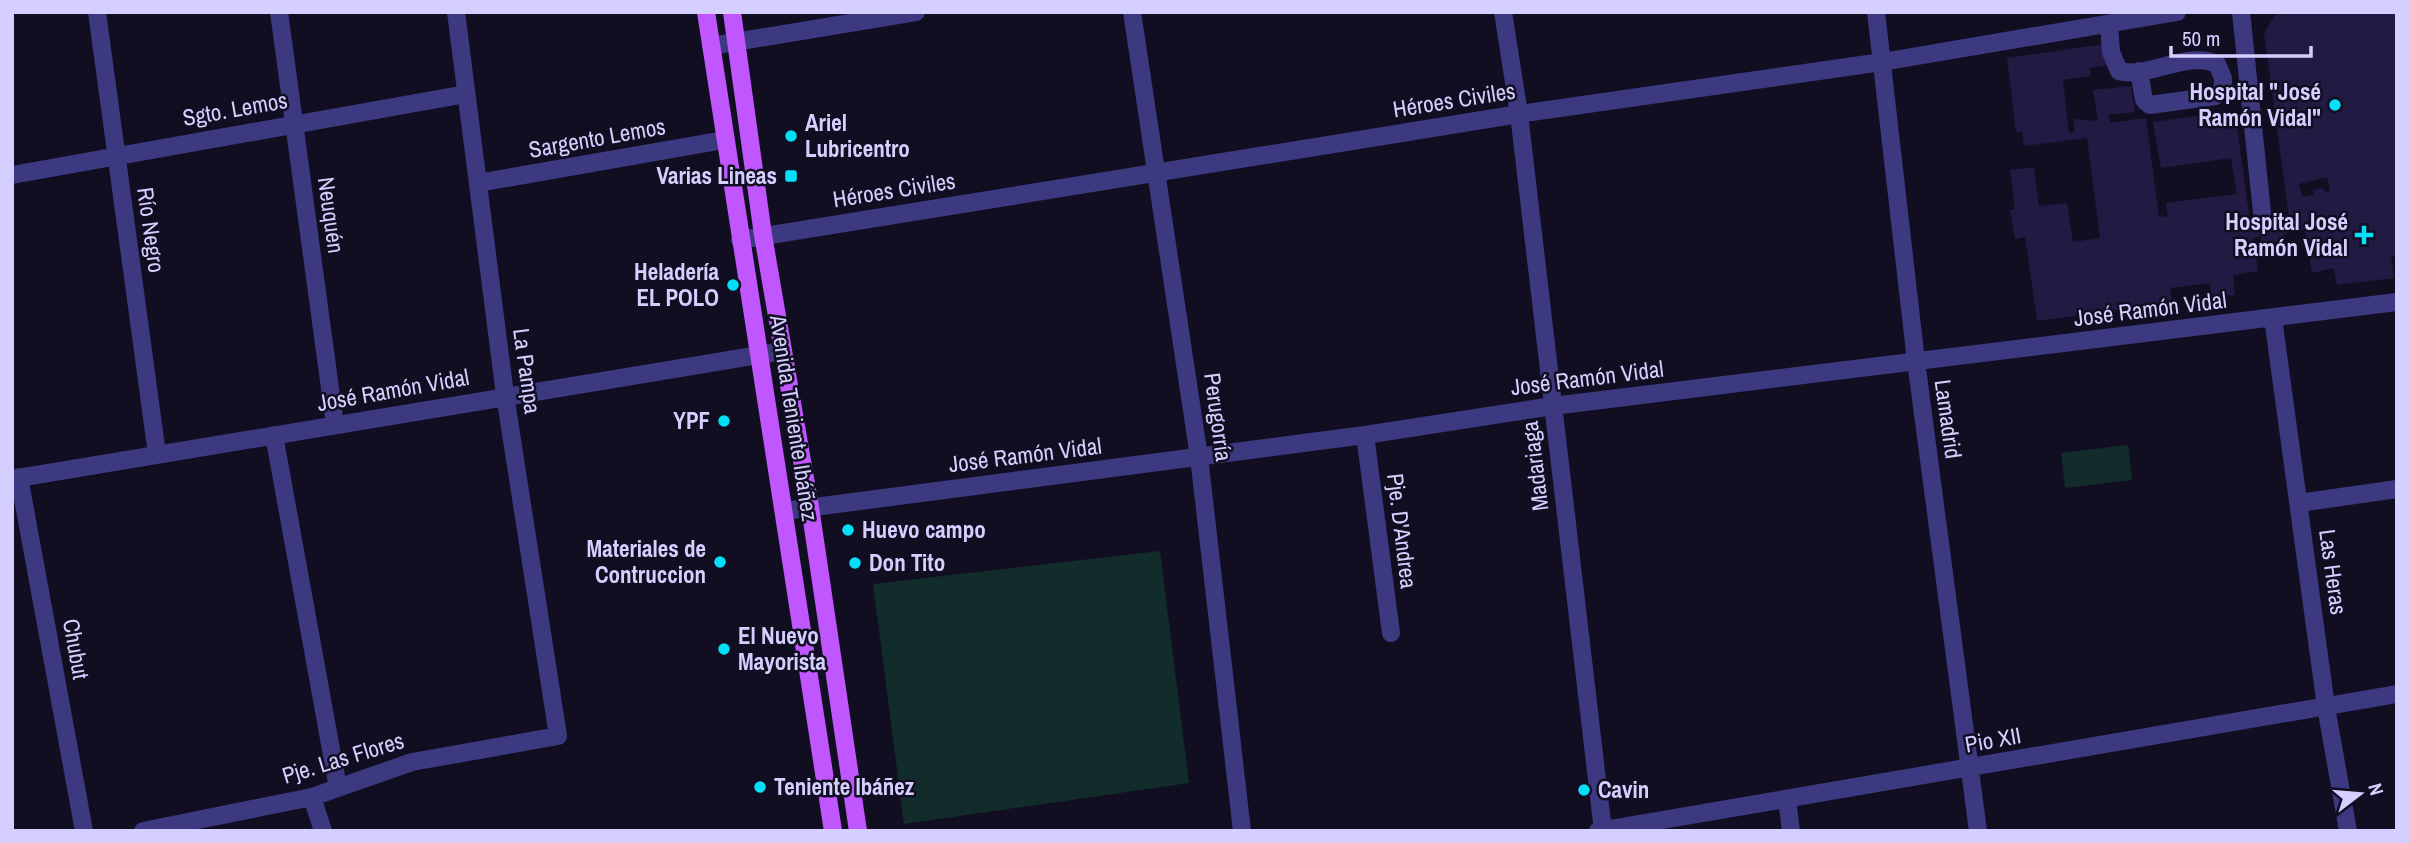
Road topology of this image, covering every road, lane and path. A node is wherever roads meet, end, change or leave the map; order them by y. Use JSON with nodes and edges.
{"nodes":[{"id":1,"x":97,"y":12,"type":"edge"},
{"id":2,"x":279,"y":12,"type":"edge"},
{"id":3,"x":456,"y":12,"type":"edge"},
{"id":4,"x":706,"y":12,"type":"edge"},
{"id":5,"x":732,"y":12,"type":"edge"},
{"id":6,"x":916,"y":12,"type":"edge"},
{"id":7,"x":1132,"y":12,"type":"edge"},
{"id":8,"x":1503,"y":12,"type":"edge"},
{"id":9,"x":1875,"y":12,"type":"edge"},
{"id":10,"x":2177,"y":12,"type":"edge"},
{"id":11,"x":2241,"y":12,"type":"edge"},
{"id":12,"x":2109,"y":24,"type":"junction"},
{"id":13,"x":737,"y":41,"type":"junction"},
{"id":14,"x":711,"y":46,"type":"junction"},
{"id":15,"x":1882,"y":62,"type":"junction"},
{"id":16,"x":2139,"y":71,"type":"junction"},
{"id":17,"x":2246,"y":74,"type":"junction"},
{"id":18,"x":2223,"y":78,"type":"junction"},
{"id":19,"x":466,"y":94,"type":"junction"},
{"id":20,"x":1519,"y":114,"type":"junction"},
{"id":21,"x":294,"y":123,"type":"junction"},
{"id":22,"x":724,"y":140,"type":"junction"},
{"id":23,"x":116,"y":155,"type":"junction"},
{"id":24,"x":1158,"y":174,"type":"junction"},
{"id":25,"x":12,"y":175,"type":"edge"},
{"id":26,"x":478,"y":184,"type":"junction"},
{"id":27,"x":2262,"y":212,"type":"dead end"},
{"id":28,"x":763,"y":235,"type":"junction"},
{"id":29,"x":740,"y":240,"type":"junction"},
{"id":30,"x":2397,"y":302,"type":"edge"},
{"id":31,"x":2273,"y":318,"type":"junction"},
{"id":32,"x":783,"y":351,"type":"junction"},
{"id":33,"x":759,"y":354,"type":"junction"},
{"id":34,"x":1916,"y":361,"type":"junction"},
{"id":35,"x":505,"y":395,"type":"junction"},
{"id":36,"x":1553,"y":406,"type":"junction"},
{"id":37,"x":335,"y":425,"type":"junction"},
{"id":38,"x":274,"y":435,"type":"junction"},
{"id":39,"x":1365,"y":435,"type":"junction"},
{"id":40,"x":157,"y":454,"type":"junction"},
{"id":41,"x":1199,"y":457,"type":"junction"},
{"id":42,"x":16,"y":478,"type":"edge"},
{"id":43,"x":2397,"y":489,"type":"edge"},
{"id":44,"x":2299,"y":503,"type":"junction"},
{"id":45,"x":810,"y":507,"type":"junction"},
{"id":46,"x":784,"y":510,"type":"junction"},
{"id":47,"x":1391,"y":633,"type":"dead end"},
{"id":48,"x":2397,"y":694,"type":"edge"},
{"id":49,"x":2326,"y":707,"type":"junction"},
{"id":50,"x":558,"y":736,"type":"joint"},
{"id":51,"x":1970,"y":769,"type":"junction"},
{"id":52,"x":338,"y":788,"type":"junction"},
{"id":53,"x":312,"y":797,"type":"junction"},
{"id":54,"x":1787,"y":799,"type":"junction"},
{"id":55,"x":1601,"y":830,"type":"edge"},
{"id":56,"x":84,"y":831,"type":"edge"},
{"id":57,"x":143,"y":831,"type":"edge"},
{"id":58,"x":324,"y":831,"type":"edge"},
{"id":59,"x":833,"y":831,"type":"edge"},
{"id":60,"x":858,"y":831,"type":"edge"},
{"id":61,"x":1242,"y":831,"type":"edge"},
{"id":62,"x":1791,"y":831,"type":"edge"},
{"id":63,"x":1978,"y":831,"type":"edge"},
{"id":64,"x":2347,"y":831,"type":"edge"}],
"edges":[{"from":1,"to":23,"type":"street","name":"Río Negro"},
{"from":2,"to":21,"type":"street","name":"Neuquén"},
{"from":3,"to":19,"type":"street","name":"La Pampa"},
{"from":4,"to":14,"type":"main road","name":"Avenida Teniente Ibáñez"},
{"from":5,"to":13,"type":"main road","name":"Avenida Teniente Ibáñez"},
{"from":6,"to":13,"type":"street"},
{"from":7,"to":24,"type":"street","name":"Perugorría"},
{"from":8,"to":20,"type":"street","name":"Madariaga"},
{"from":9,"to":15,"type":"street","name":"Lamadrid"},
{"from":10,"to":12,"type":"street","name":"Héroes Civiles"},
{"from":11,"to":17,"type":"street"},
{"from":12,"to":15,"type":"street","name":"Héroes Civiles"},
{"from":12,"to":16,"type":"street"},
{"from":13,"to":14,"type":"street"},
{"from":13,"to":28,"type":"main road","name":"Avenida Teniente Ibáñez"},
{"from":14,"to":22,"type":"main road","name":"Avenida Teniente Ibáñez"},
{"from":15,"to":20,"type":"street","name":"Héroes Civiles"},
{"from":15,"to":34,"type":"street","name":"Lamadrid"},
{"from":16,"to":18,"type":"street"},
{"from":16,"to":18,"type":"street"},
{"from":17,"to":18,"type":"street"},
{"from":17,"to":27,"type":"street"},
{"from":19,"to":21,"type":"street","name":"Sgto. Lemos"},
{"from":19,"to":26,"type":"street","name":"La Pampa"},
{"from":20,"to":24,"type":"street","name":"Héroes Civiles"},
{"from":20,"to":36,"type":"street","name":"Madariaga"},
{"from":21,"to":23,"type":"street","name":"Sgto. Lemos"},
{"from":21,"to":37,"type":"street","name":"Neuquén"},
{"from":22,"to":26,"type":"street","name":"Sargento Lemos"},
{"from":22,"to":29,"type":"main road","name":"Avenida Teniente Ibáñez"},
{"from":23,"to":25,"type":"street","name":"Sgto. Lemos"},
{"from":23,"to":40,"type":"street","name":"Río Negro"},
{"from":24,"to":28,"type":"street","name":"Héroes Civiles"},
{"from":24,"to":41,"type":"street","name":"Perugorría"},
{"from":26,"to":35,"type":"street","name":"La Pampa"},
{"from":28,"to":29,"type":"street","name":"Héroes Civiles"},
{"from":28,"to":32,"type":"main road","name":"Avenida Teniente Ibáñez"},
{"from":29,"to":33,"type":"main road","name":"Avenida Teniente Ibáñez"},
{"from":30,"to":31,"type":"street","name":"José Ramón Vidal"},
{"from":31,"to":34,"type":"street","name":"José Ramón Vidal"},
{"from":31,"to":44,"type":"street","name":"Las Heras"},
{"from":32,"to":33,"type":"street","name":"José Ramón Vidal"},
{"from":32,"to":45,"type":"main road","name":"Avenida Teniente Ibáñez"},
{"from":33,"to":35,"type":"street","name":"José Ramón Vidal"},
{"from":33,"to":46,"type":"main road","name":"Avenida Teniente Ibáñez"},
{"from":34,"to":36,"type":"street","name":"José Ramón Vidal"},
{"from":34,"to":51,"type":"street","name":"Lamadrid"},
{"from":35,"to":37,"type":"street","name":"José Ramón Vidal"},
{"from":35,"to":50,"type":"street","name":"La Pampa"},
{"from":36,"to":39,"type":"street","name":"José Ramón Vidal"},
{"from":36,"to":55,"type":"street","name":"Madariaga"},
{"from":37,"to":38,"type":"street","name":"José Ramón Vidal"},
{"from":38,"to":40,"type":"street","name":"José Ramón Vidal"},
{"from":38,"to":52,"type":"street"},
{"from":39,"to":41,"type":"street","name":"José Ramón Vidal"},
{"from":39,"to":47,"type":"street","name":"Pje. D'Andrea"},
{"from":40,"to":42,"type":"street","name":"José Ramón Vidal"},
{"from":41,"to":45,"type":"street","name":"José Ramón Vidal"},
{"from":41,"to":61,"type":"street","name":"Perugorría"},
{"from":42,"to":56,"type":"street","name":"Chubut"},
{"from":43,"to":44,"type":"street"},
{"from":44,"to":49,"type":"street","name":"Las Heras"},
{"from":45,"to":46,"type":"street","name":"José Ramón Vidal"},
{"from":45,"to":60,"type":"main road","name":"Avenida Teniente Ibáñez"},
{"from":46,"to":59,"type":"main road","name":"Avenida Teniente Ibáñez"},
{"from":48,"to":49,"type":"street","name":"Pio XII"},
{"from":49,"to":51,"type":"street","name":"Pio XII"},
{"from":49,"to":64,"type":"street","name":"Las Heras"},
{"from":50,"to":52,"type":"street","name":"Pje. Las Flores"},
{"from":51,"to":54,"type":"street","name":"Pio XII"},
{"from":51,"to":63,"type":"street","name":"Lamadrid"},
{"from":52,"to":53,"type":"street","name":"Pje. Las Flores"},
{"from":53,"to":57,"type":"street","name":"Pje. Las Flores"},
{"from":53,"to":58,"type":"street"},
{"from":54,"to":55,"type":"street","name":"Pio XII"},
{"from":54,"to":62,"type":"street"}]}
